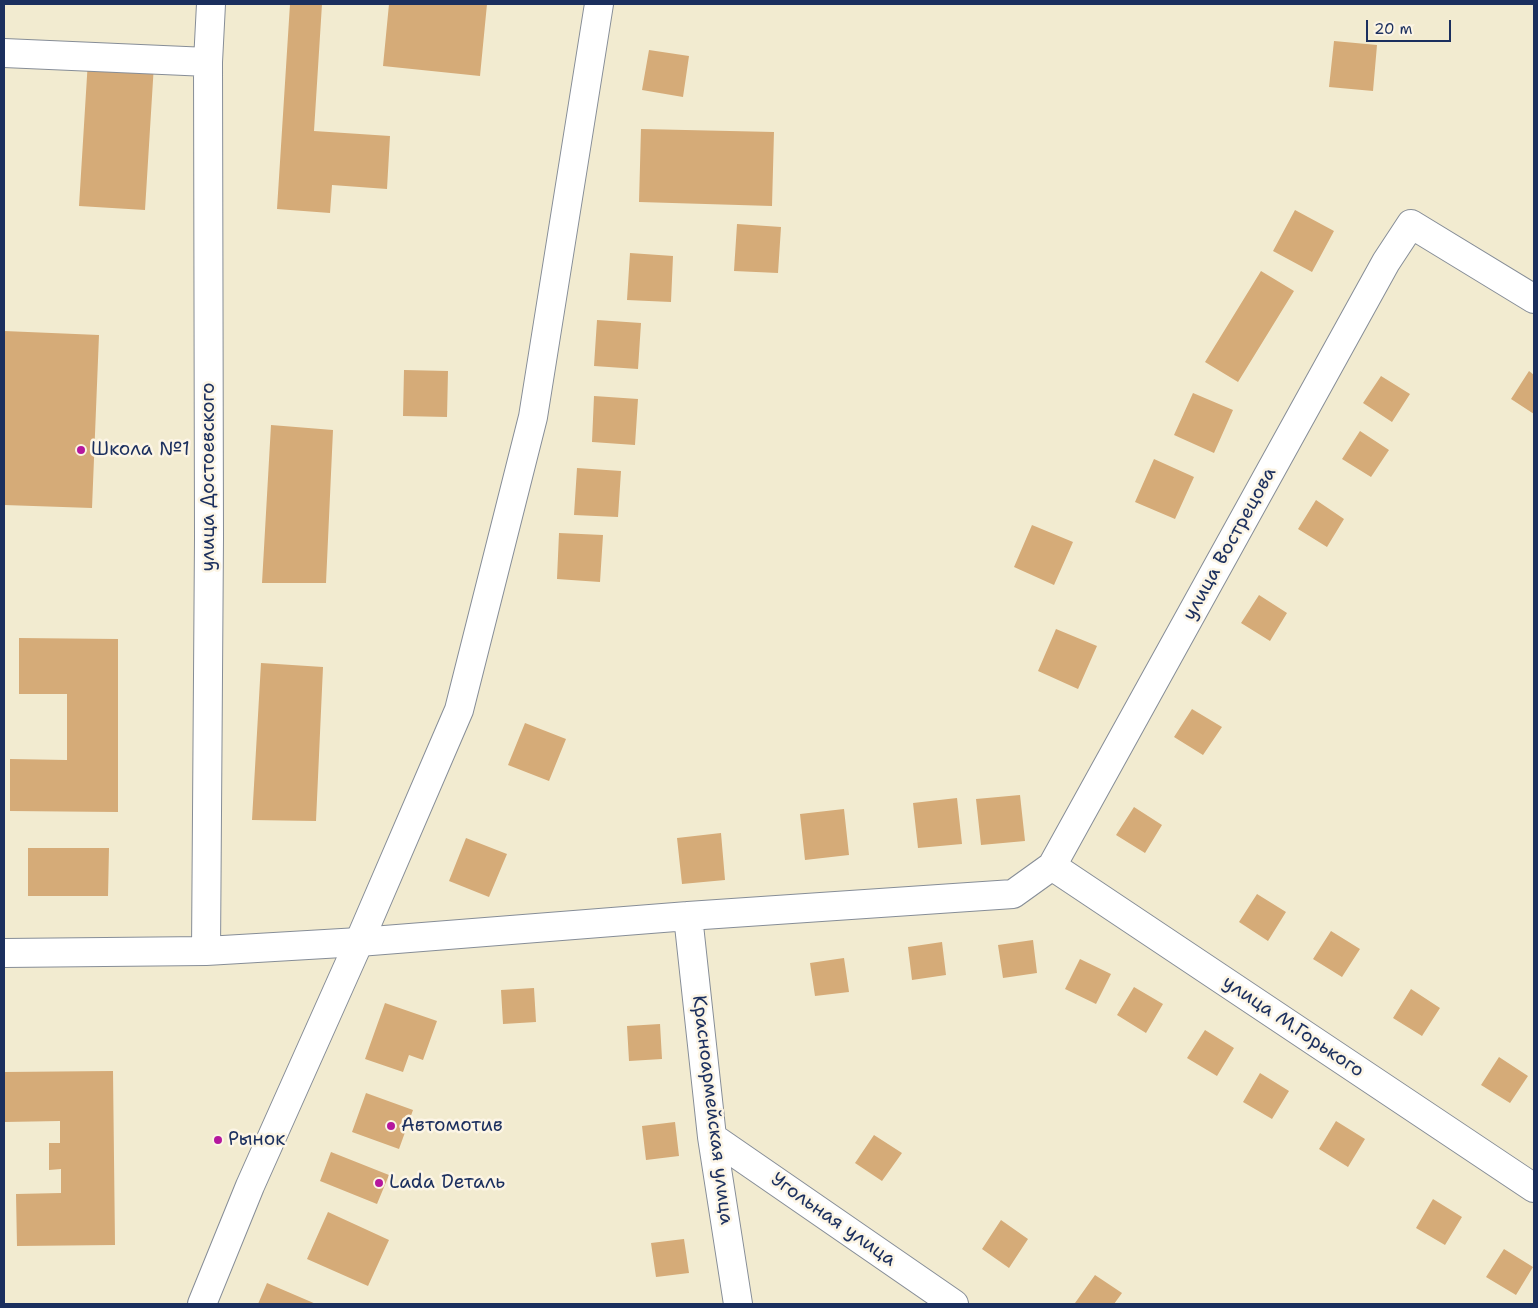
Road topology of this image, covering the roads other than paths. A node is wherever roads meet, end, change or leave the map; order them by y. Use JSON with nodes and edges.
{"nodes":[{"id":1,"x":212,"y":4,"type":"edge"},
{"id":2,"x":599,"y":4,"type":"edge"},
{"id":3,"x":4,"y":53,"type":"edge"},
{"id":4,"x":208,"y":62,"type":"junction"},
{"id":5,"x":1534,"y":299,"type":"edge"},
{"id":6,"x":1052,"y":866,"type":"junction"},
{"id":7,"x":688,"y":916,"type":"junction"},
{"id":8,"x":359,"y":942,"type":"junction"},
{"id":9,"x":206,"y":951,"type":"junction"},
{"id":10,"x":4,"y":953,"type":"edge"},
{"id":11,"x":712,"y":1136,"type":"junction"},
{"id":12,"x":1534,"y":1188,"type":"edge"},
{"id":13,"x":202,"y":1304,"type":"edge"},
{"id":14,"x":738,"y":1304,"type":"edge"},
{"id":15,"x":954,"y":1304,"type":"edge"}],
"edges":[{"from":1,"to":4,"type":"street","name":"улица Достоевского"},
{"from":2,"to":8,"type":"street"},
{"from":3,"to":4,"type":"street"},
{"from":4,"to":9,"type":"street","name":"улица Достоевского"},
{"from":5,"to":6,"type":"street","name":"улица Вострецова"},
{"from":6,"to":7,"type":"street"},
{"from":6,"to":12,"type":"street","name":"улица М.Горького"},
{"from":7,"to":8,"type":"street"},
{"from":7,"to":11,"type":"street","name":"Красноармейская улица"},
{"from":8,"to":9,"type":"street"},
{"from":8,"to":13,"type":"street"},
{"from":9,"to":10,"type":"street"},
{"from":11,"to":14,"type":"street","name":"Красноармейская улица"},
{"from":11,"to":15,"type":"street","name":"Угольная улица"}]}
